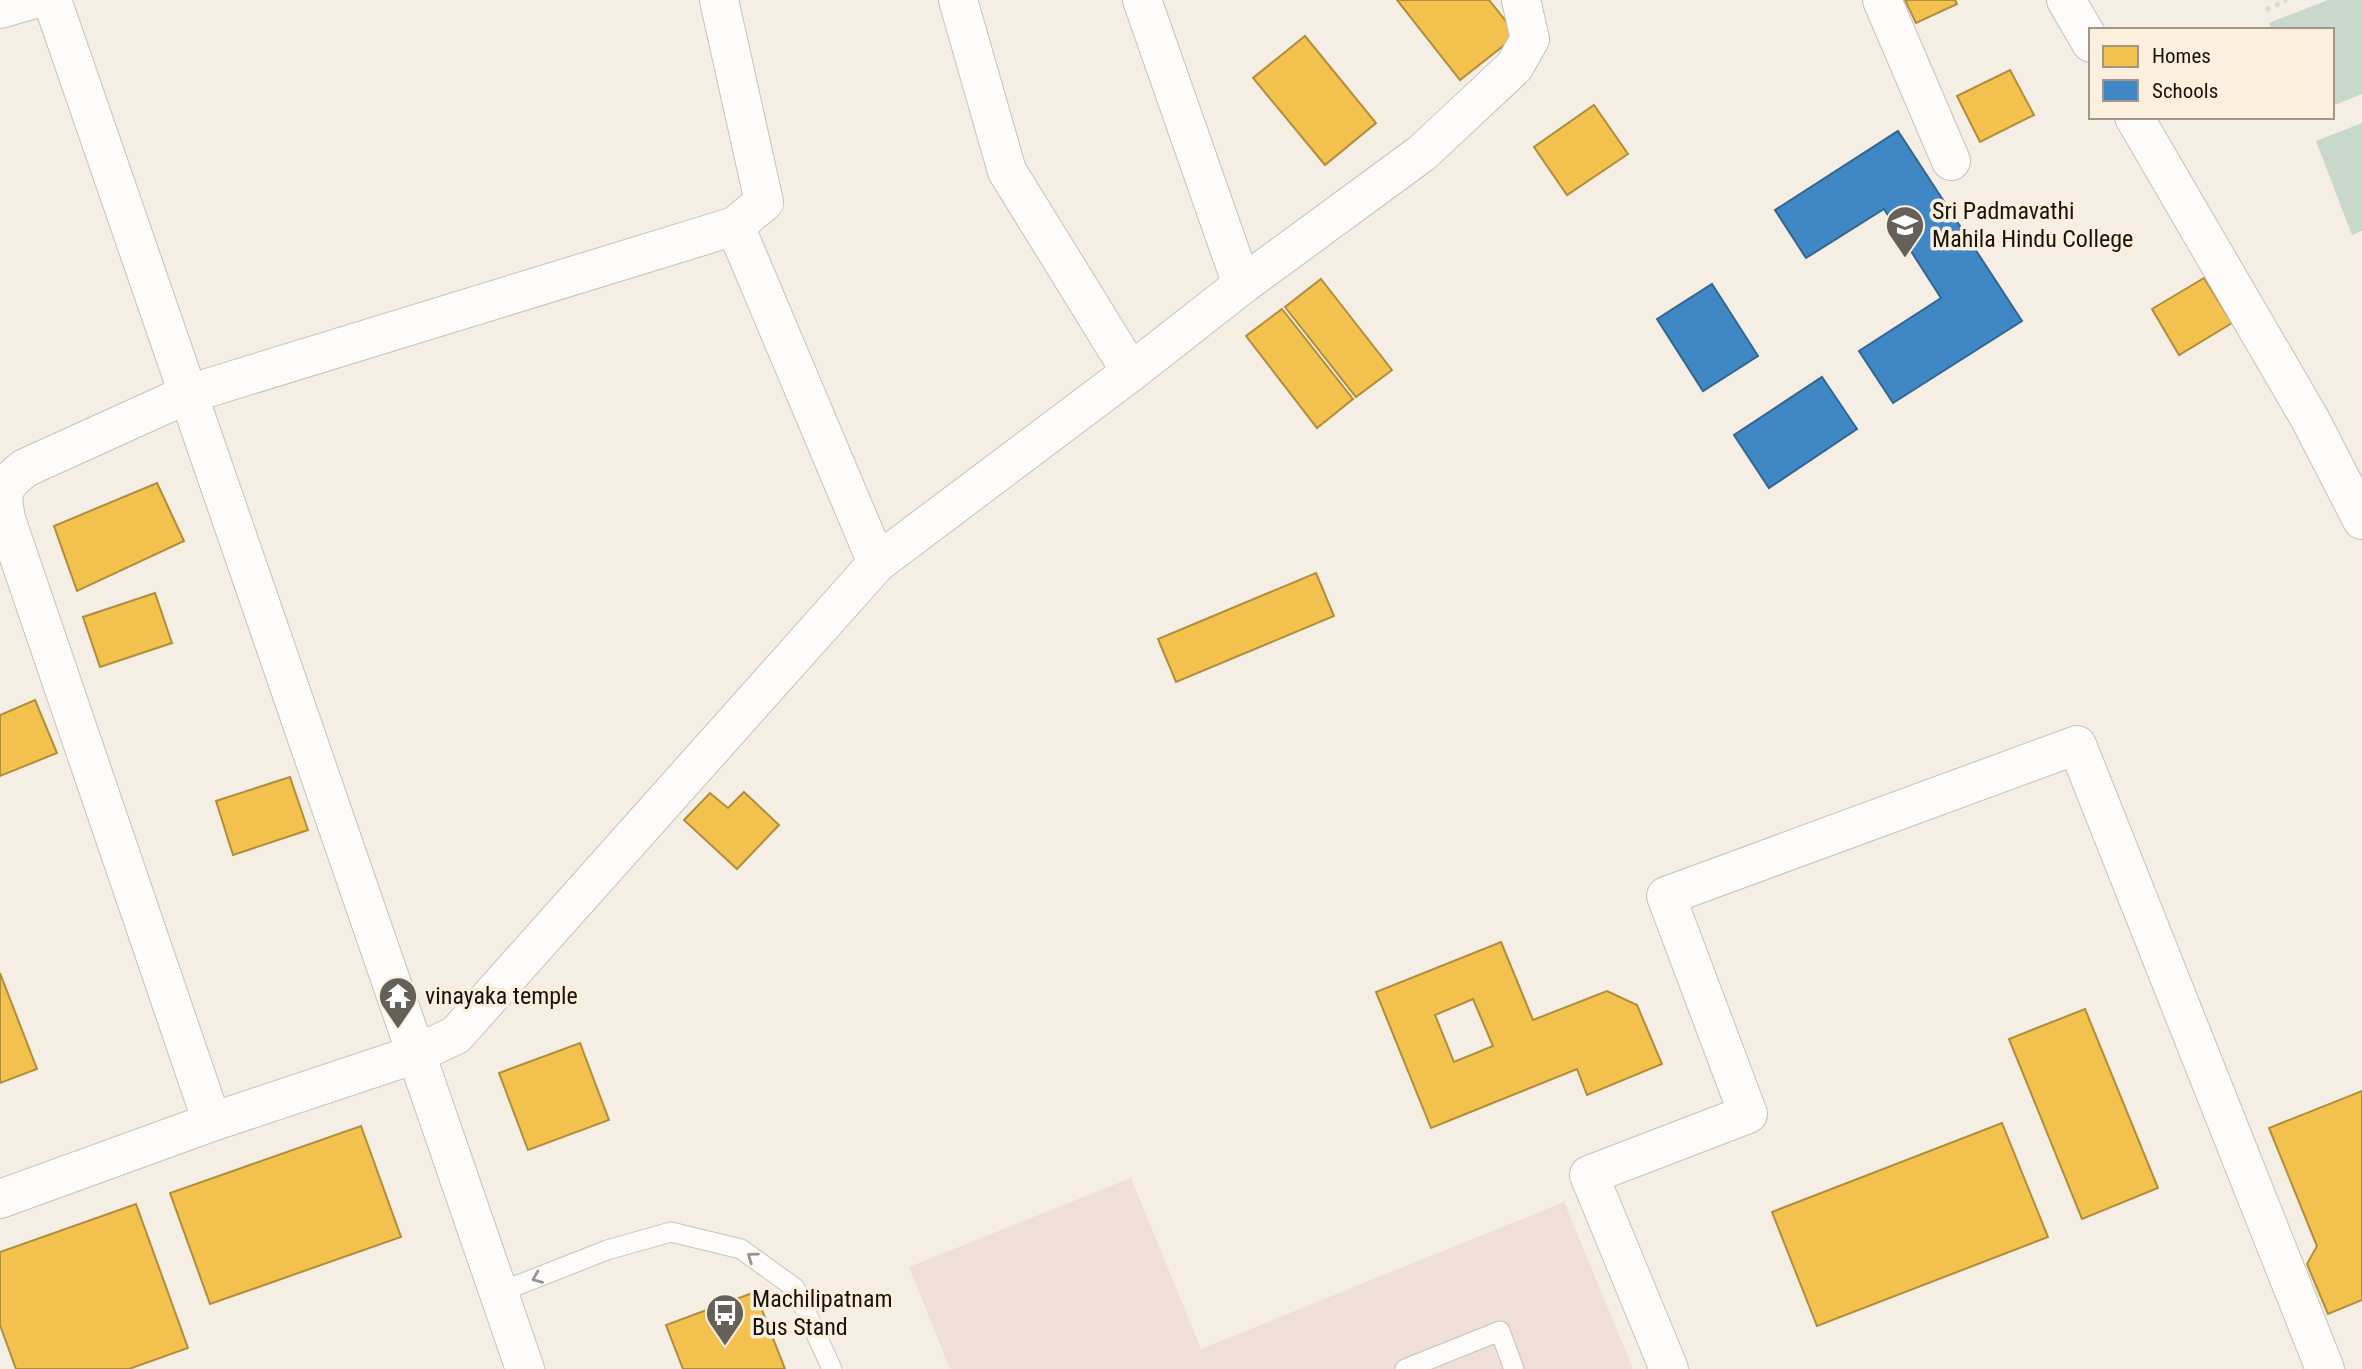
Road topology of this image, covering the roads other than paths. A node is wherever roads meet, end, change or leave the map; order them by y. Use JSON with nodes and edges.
{"nodes":[{"id":1,"x":31,"y":0,"type":"edge"},
{"id":2,"x":52,"y":0,"type":"edge"},
{"id":3,"x":719,"y":0,"type":"edge"},
{"id":4,"x":958,"y":0,"type":"edge"},
{"id":5,"x":1142,"y":0,"type":"edge"},
{"id":6,"x":1521,"y":0,"type":"edge"},
{"id":7,"x":1882,"y":0,"type":"edge"},
{"id":8,"x":2066,"y":0,"type":"edge"},
{"id":9,"x":0,"y":9,"type":"edge"},
{"id":10,"x":2089,"y":40,"type":"edge"},
{"id":11,"x":2135,"y":119,"type":"edge"},
{"id":12,"x":1951,"y":161,"type":"dead end"},
{"id":13,"x":736,"y":226,"type":"junction"},
{"id":14,"x":1242,"y":285,"type":"junction"},
{"id":15,"x":1131,"y":372,"type":"junction"},
{"id":16,"x":188,"y":394,"type":"junction"},
{"id":17,"x":8,"y":467,"type":"edge"},
{"id":18,"x":2362,"y":520,"type":"edge"},
{"id":19,"x":877,"y":563,"type":"junction"},
{"id":20,"x":415,"y":1054,"type":"junction"},
{"id":21,"x":212,"y":1122,"type":"junction"},
{"id":22,"x":0,"y":1199,"type":"edge"},
{"id":23,"x":498,"y":1293,"type":"junction"},
{"id":24,"x":525,"y":1369,"type":"edge"},
{"id":25,"x":832,"y":1369,"type":"edge"},
{"id":26,"x":1405,"y":1369,"type":"edge"},
{"id":27,"x":1514,"y":1369,"type":"edge"},
{"id":28,"x":1669,"y":1369,"type":"edge"},
{"id":29,"x":2325,"y":1369,"type":"edge"}],
"edges":[{"from":1,"to":9,"type":"street"},
{"from":2,"to":16,"type":"street"},
{"from":3,"to":13,"type":"street"},
{"from":4,"to":15,"type":"street"},
{"from":5,"to":14,"type":"street"},
{"from":6,"to":14,"type":"street"},
{"from":7,"to":12,"type":"street"},
{"from":8,"to":10,"type":"street"},
{"from":11,"to":18,"type":"street"},
{"from":13,"to":16,"type":"street"},
{"from":13,"to":19,"type":"street"},
{"from":14,"to":15,"type":"street"},
{"from":15,"to":19,"type":"street"},
{"from":16,"to":17,"type":"street"},
{"from":16,"to":20,"type":"street"},
{"from":17,"to":21,"type":"street"},
{"from":19,"to":20,"type":"street"},
{"from":20,"to":21,"type":"street"},
{"from":20,"to":23,"type":"street"},
{"from":21,"to":22,"type":"street"},
{"from":23,"to":24,"type":"street"},
{"from":25,"to":23,"type":"lane","one_way":true},
{"from":26,"to":27,"type":"lane"},
{"from":28,"to":29,"type":"street"}]}
